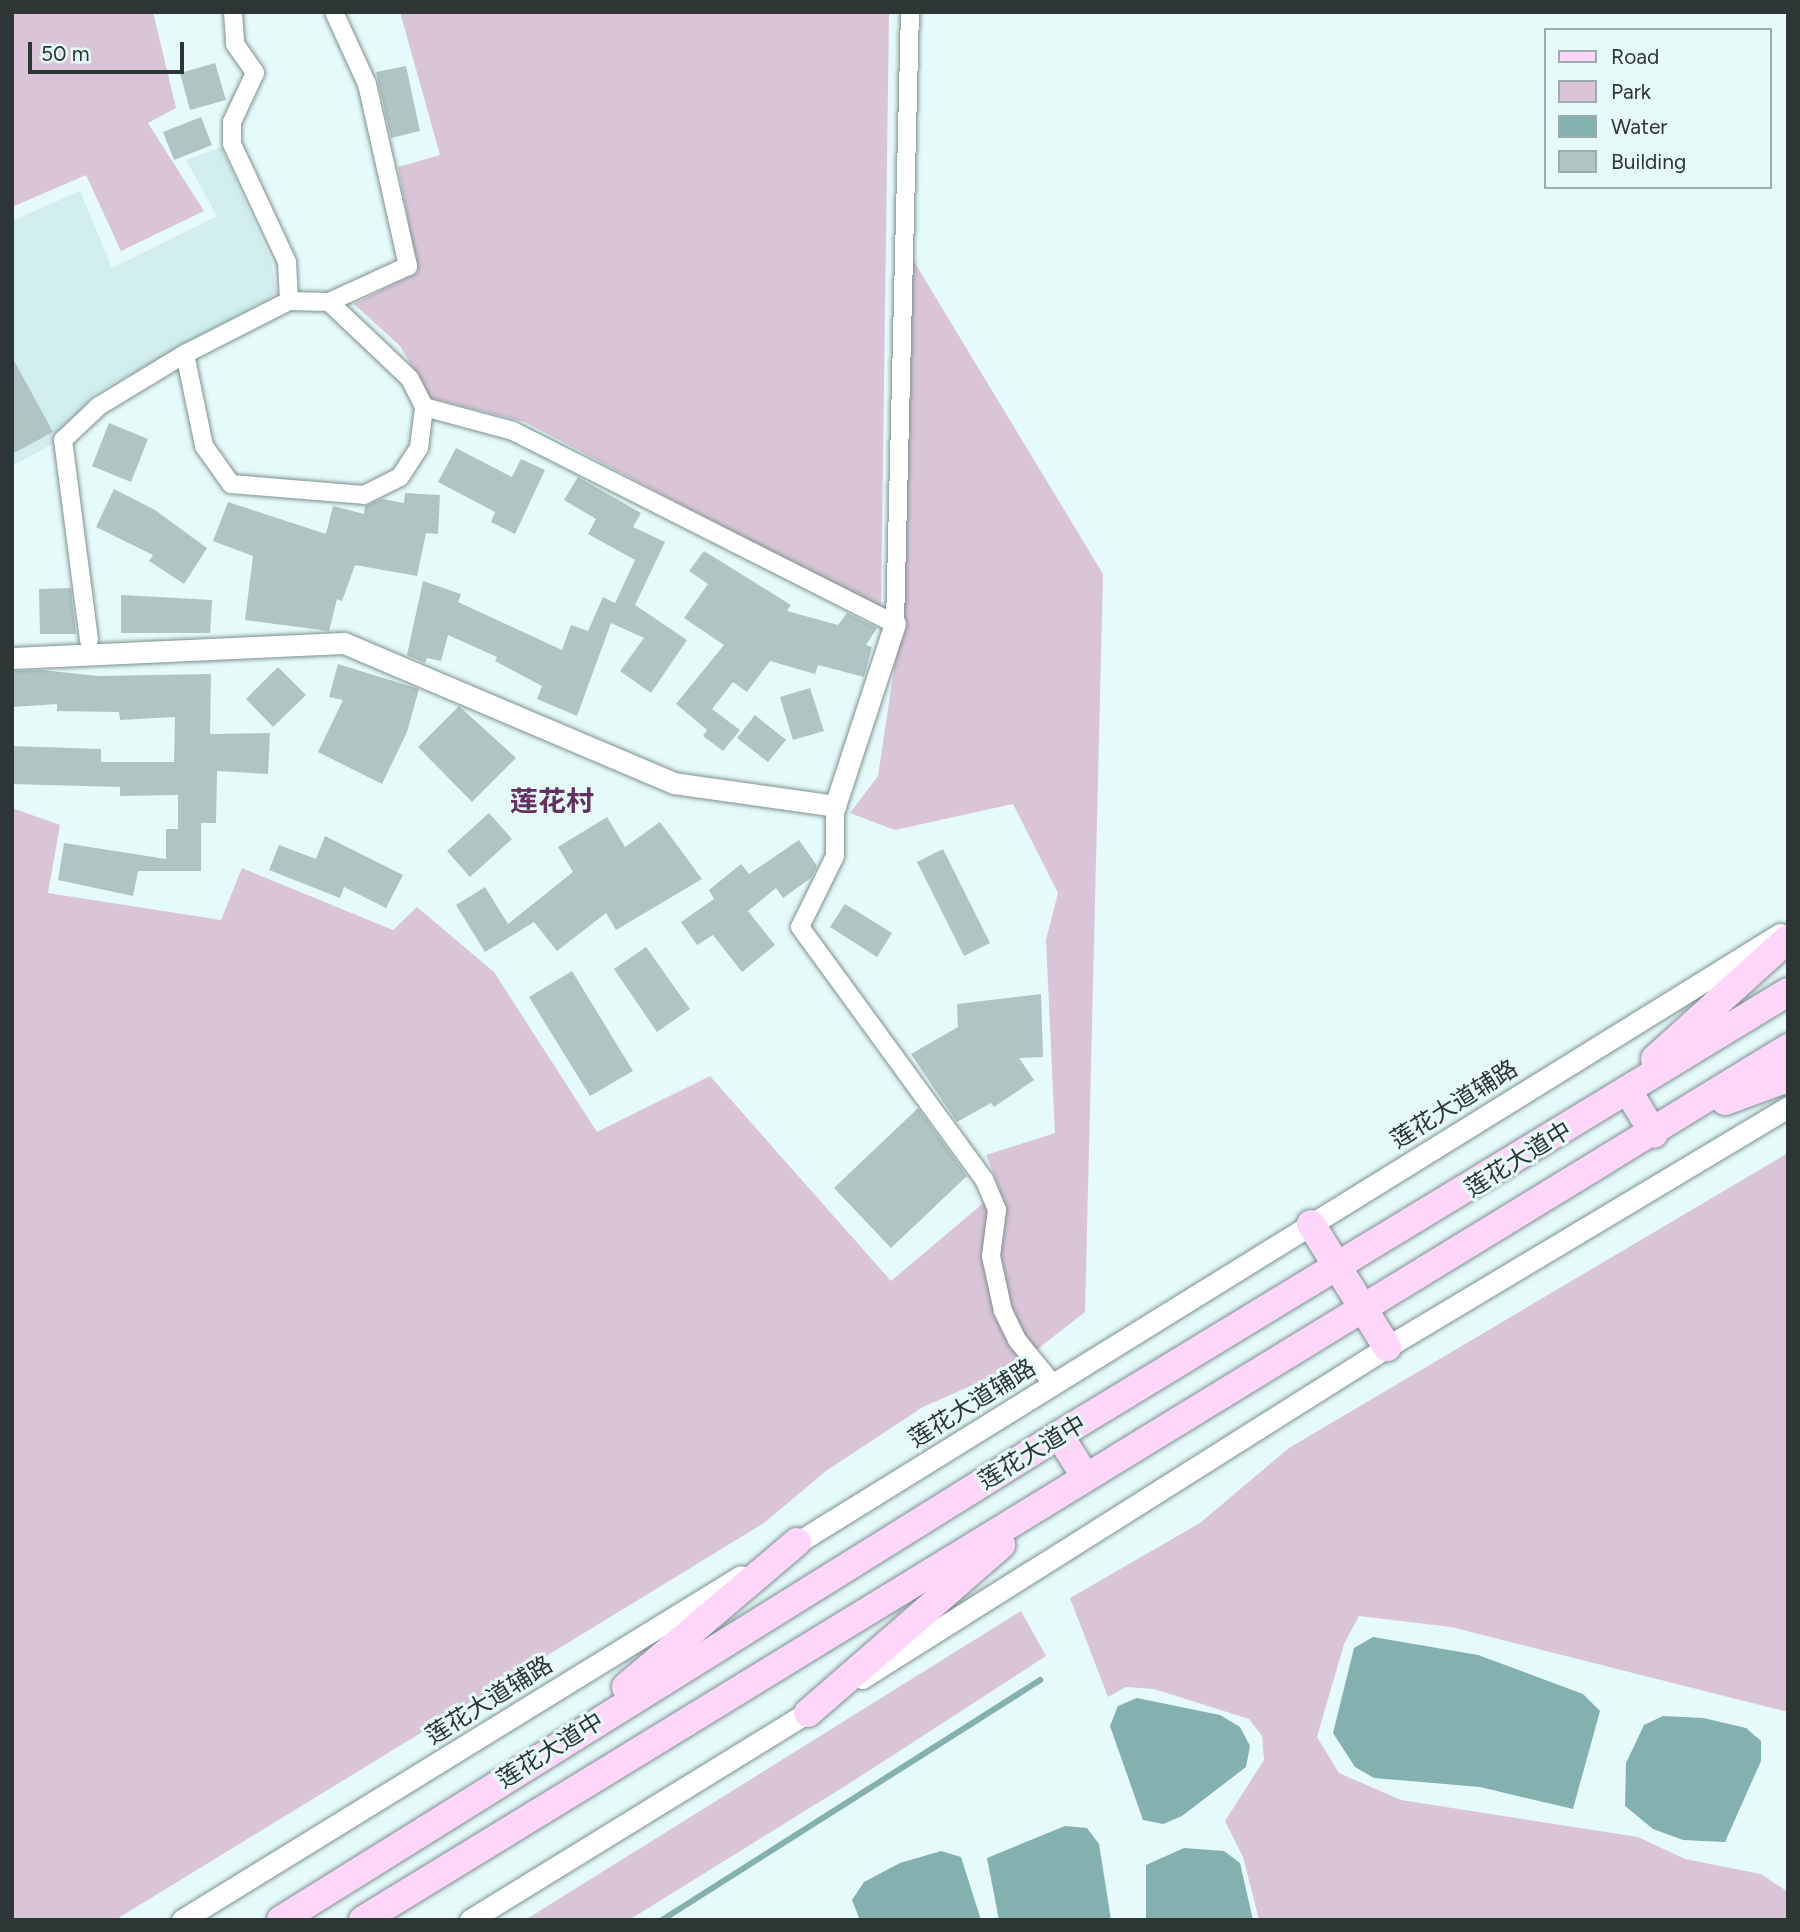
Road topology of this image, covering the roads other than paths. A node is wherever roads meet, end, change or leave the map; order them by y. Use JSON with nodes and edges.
{"nodes":[{"id":1,"x":233,"y":12,"type":"edge"},
{"id":2,"x":334,"y":12,"type":"edge"},
{"id":3,"x":909,"y":12,"type":"edge"},
{"id":4,"x":289,"y":301,"type":"junction"},
{"id":5,"x":329,"y":302,"type":"junction"},
{"id":6,"x":185,"y":354,"type":"junction"},
{"id":7,"x":424,"y":407,"type":"junction"},
{"id":8,"x":895,"y":624,"type":"junction"},
{"id":9,"x":89,"y":640,"type":"dead end"},
{"id":10,"x":12,"y":658,"type":"edge"},
{"id":11,"x":835,"y":806,"type":"junction"},
{"id":12,"x":1788,"y":929,"type":"edge"},
{"id":13,"x":1788,"y":939,"type":"edge"},
{"id":14,"x":1788,"y":992,"type":"edge"},
{"id":15,"x":1788,"y":1048,"type":"edge"},
{"id":16,"x":1788,"y":1078,"type":"edge"},
{"id":17,"x":1628,"y":1091,"type":"junction"},
{"id":18,"x":1603,"y":1106,"type":"junction"},
{"id":19,"x":1788,"y":1107,"type":"edge"},
{"id":20,"x":1663,"y":1126,"type":"junction"},
{"id":21,"x":1311,"y":1224,"type":"junction"},
{"id":22,"x":1339,"y":1269,"type":"junction"},
{"id":23,"x":1363,"y":1305,"type":"junction"},
{"id":24,"x":1387,"y":1347,"type":"junction"},
{"id":25,"x":1053,"y":1384,"type":"junction"},
{"id":26,"x":1059,"y":1434,"type":"junction"},
{"id":27,"x":1074,"y":1483,"type":"junction"},
{"id":28,"x":797,"y":1542,"type":"junction"},
{"id":29,"x":808,"y":1713,"type":"junction"},
{"id":30,"x":552,"y":1749,"type":"junction"},
{"id":31,"x":182,"y":1920,"type":"edge"},
{"id":32,"x":281,"y":1920,"type":"edge"},
{"id":33,"x":363,"y":1920,"type":"edge"},
{"id":34,"x":470,"y":1920,"type":"edge"}],
"edges":[{"from":1,"to":4,"type":"street"},
{"from":2,"to":5,"type":"street"},
{"from":3,"to":8,"type":"street"},
{"from":4,"to":5,"type":"street"},
{"from":4,"to":6,"type":"street"},
{"from":5,"to":7,"type":"street"},
{"from":6,"to":7,"type":"street"},
{"from":6,"to":9,"type":"street"},
{"from":7,"to":8,"type":"street"},
{"from":8,"to":11,"type":"street"},
{"from":10,"to":11,"type":"street"},
{"from":11,"to":25,"type":"street"},
{"from":12,"to":21,"type":"street","name":"莲花大道辅路"},
{"from":13,"to":18,"type":"main road"},
{"from":14,"to":17,"type":"main road","name":"莲花大道中"},
{"from":15,"to":20,"type":"main road","name":"莲花大道中"},
{"from":16,"to":20,"type":"main road"},
{"from":17,"to":18,"type":"main road","name":"莲花大道中"},
{"from":17,"to":20,"type":"main road"},
{"from":18,"to":22,"type":"main road","name":"莲花大道中"},
{"from":19,"to":24,"type":"street"},
{"from":20,"to":23,"type":"main road","name":"莲花大道中"},
{"from":21,"to":22,"type":"main road"},
{"from":21,"to":25,"type":"street","name":"莲花大道辅路"},
{"from":22,"to":23,"type":"main road"},
{"from":22,"to":26,"type":"main road","name":"莲花大道中"},
{"from":23,"to":24,"type":"main road"},
{"from":23,"to":27,"type":"main road","name":"莲花大道中"},
{"from":24,"to":29,"type":"street"},
{"from":25,"to":28,"type":"street","name":"莲花大道辅路"},
{"from":26,"to":27,"type":"main road"},
{"from":26,"to":30,"type":"main road","name":"莲花大道中"},
{"from":27,"to":29,"type":"main road"},
{"from":27,"to":33,"type":"main road","name":"莲花大道中"},
{"from":28,"to":30,"type":"main road"},
{"from":28,"to":31,"type":"street","name":"莲花大道辅路"},
{"from":29,"to":34,"type":"street"},
{"from":30,"to":32,"type":"main road","name":"莲花大道中"}]}
